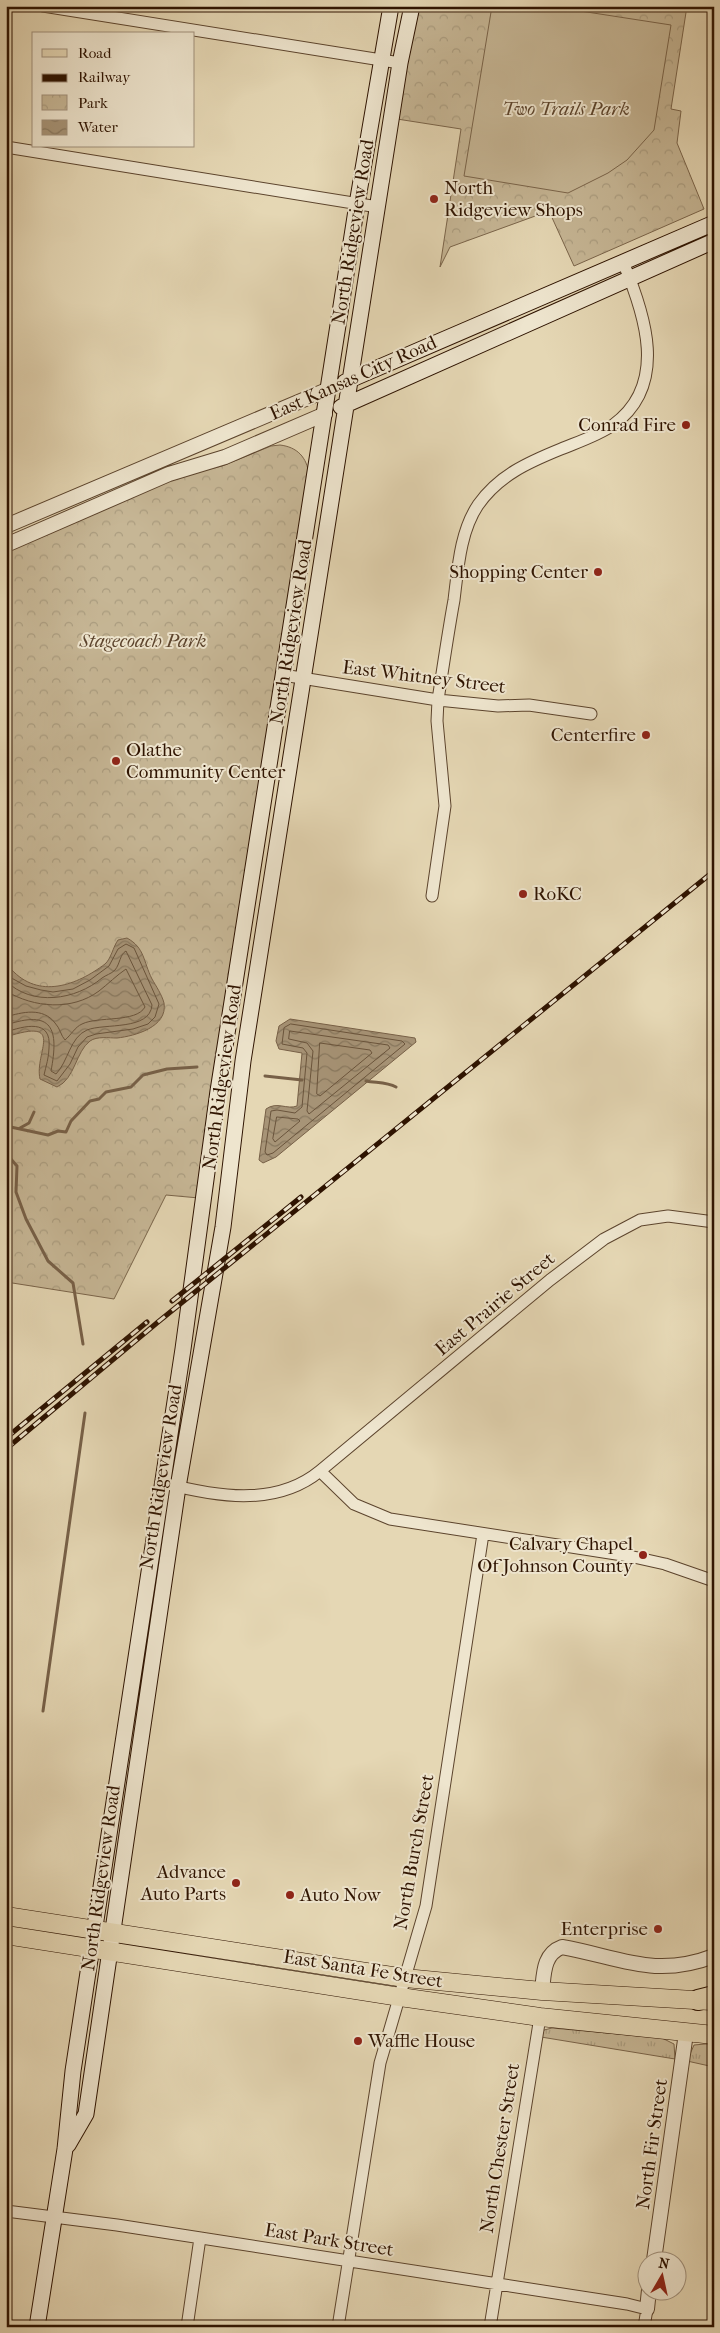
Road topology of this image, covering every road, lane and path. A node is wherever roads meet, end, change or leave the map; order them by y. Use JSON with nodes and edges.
{"nodes":[{"id":1,"x":43,"y":6,"type":"edge"},
{"id":2,"x":391,"y":6,"type":"edge"},
{"id":3,"x":412,"y":6,"type":"edge"},
{"id":4,"x":380,"y":60,"type":"junction"},
{"id":5,"x":400,"y":63,"type":"junction"},
{"id":6,"x":6,"y":147,"type":"edge"},
{"id":7,"x":357,"y":204,"type":"junction"},
{"id":8,"x":378,"y":207,"type":"junction"},
{"id":9,"x":714,"y":223,"type":"edge"},
{"id":10,"x":714,"y":241,"type":"edge"},
{"id":11,"x":623,"y":262,"type":"junction"},
{"id":12,"x":630,"y":278,"type":"junction"},
{"id":13,"x":351,"y":379,"type":"junction"},
{"id":14,"x":329,"y":389,"type":"junction"},
{"id":15,"x":347,"y":404,"type":"junction"},
{"id":16,"x":325,"y":414,"type":"junction"},
{"id":17,"x":6,"y":526,"type":"edge"},
{"id":18,"x":6,"y":544,"type":"edge"},
{"id":19,"x":283,"y":675,"type":"junction"},
{"id":20,"x":304,"y":679,"type":"junction"},
{"id":21,"x":438,"y":700,"type":"junction"},
{"id":22,"x":591,"y":714,"type":"dead end"},
{"id":23,"x":432,"y":896,"type":"dead end"},
{"id":24,"x":714,"y":1222,"type":"edge"},
{"id":25,"x":320,"y":1472,"type":"junction"},
{"id":26,"x":163,"y":1483,"type":"junction"},
{"id":27,"x":178,"y":1487,"type":"junction"},
{"id":28,"x":484,"y":1534,"type":"junction"},
{"id":29,"x":714,"y":1581,"type":"edge"},
{"id":30,"x":6,"y":1916,"type":"edge"},
{"id":31,"x":95,"y":1930,"type":"junction"},
{"id":32,"x":113,"y":1932,"type":"junction"},
{"id":33,"x":6,"y":1935,"type":"edge"},
{"id":34,"x":93,"y":1949,"type":"junction"},
{"id":35,"x":111,"y":1952,"type":"junction"},
{"id":36,"x":714,"y":1956,"type":"edge"},
{"id":37,"x":405,"y":1978,"type":"junction"},
{"id":38,"x":542,"y":1991,"type":"junction"},
{"id":39,"x":610,"y":1996,"type":"junction"},
{"id":40,"x":400,"y":1997,"type":"junction"},
{"id":41,"x":708,"y":1999,"type":"edge"},
{"id":42,"x":470,"y":2007,"type":"junction"},
{"id":43,"x":540,"y":2017,"type":"junction"},
{"id":44,"x":686,"y":2033,"type":"junction"},
{"id":45,"x":714,"y":2035,"type":"edge"},
{"id":46,"x":65,"y":2150,"type":"junction"},
{"id":47,"x":6,"y":2210,"type":"edge"},
{"id":48,"x":54,"y":2218,"type":"junction"},
{"id":49,"x":200,"y":2238,"type":"junction"},
{"id":50,"x":655,"y":2250,"type":"edge"},
{"id":51,"x":349,"y":2261,"type":"junction"},
{"id":52,"x":497,"y":2284,"type":"junction"},
{"id":53,"x":648,"y":2300,"type":"edge"},
{"id":54,"x":647,"y":2309,"type":"junction"},
{"id":55,"x":37,"y":2327,"type":"edge"},
{"id":56,"x":187,"y":2327,"type":"edge"},
{"id":57,"x":338,"y":2327,"type":"edge"},
{"id":58,"x":490,"y":2327,"type":"edge"},
{"id":59,"x":644,"y":2327,"type":"edge"}],
"edges":[{"from":1,"to":4,"type":"street"},
{"from":2,"to":4,"type":"main road","name":"North Ridgeview Road"},
{"from":3,"to":5,"type":"main road","name":"North Ridgeview Road"},
{"from":4,"to":5,"type":"street"},
{"from":4,"to":7,"type":"main road","name":"North Ridgeview Road"},
{"from":5,"to":8,"type":"main road","name":"North Ridgeview Road"},
{"from":6,"to":7,"type":"street"},
{"from":7,"to":8,"type":"street"},
{"from":7,"to":14,"type":"main road","name":"North Ridgeview Road"},
{"from":8,"to":13,"type":"main road","name":"North Ridgeview Road"},
{"from":9,"to":11,"type":"main road","name":"East Kansas City Road"},
{"from":10,"to":12,"type":"main road","name":"East Kansas City Road"},
{"from":11,"to":12,"type":"street"},
{"from":11,"to":13,"type":"main road","name":"East Kansas City Road"},
{"from":12,"to":15,"type":"main road","name":"East Kansas City Road"},
{"from":12,"to":21,"type":"street"},
{"from":13,"to":14,"type":"main road","name":"East Kansas City Road"},
{"from":13,"to":15,"type":"main road","name":"North Ridgeview Road"},
{"from":14,"to":16,"type":"main road","name":"North Ridgeview Road"},
{"from":14,"to":17,"type":"street","name":"East Kansas City Road"},
{"from":15,"to":16,"type":"main road","name":"East Kansas City Road"},
{"from":15,"to":20,"type":"main road","name":"North Ridgeview Road"},
{"from":16,"to":18,"type":"street","name":"East Kansas City Road"},
{"from":16,"to":19,"type":"main road","name":"North Ridgeview Road"},
{"from":19,"to":20,"type":"street","name":"East Whitney Street"},
{"from":19,"to":26,"type":"main road","name":"North Ridgeview Road"},
{"from":20,"to":21,"type":"street","name":"East Whitney Street"},
{"from":20,"to":27,"type":"main road","name":"North Ridgeview Road"},
{"from":21,"to":22,"type":"street","name":"East Whitney Street"},
{"from":21,"to":23,"type":"street"},
{"from":24,"to":25,"type":"street","name":"East Prairie Street"},
{"from":25,"to":27,"type":"street","name":"East Prairie Street"},
{"from":25,"to":28,"type":"street"},
{"from":26,"to":27,"type":"street","name":"East Prairie Street"},
{"from":26,"to":31,"type":"main road","name":"North Ridgeview Road"},
{"from":27,"to":32,"type":"main road","name":"North Ridgeview Road"},
{"from":28,"to":29,"type":"street"},
{"from":28,"to":37,"type":"street","name":"North Burch Street"},
{"from":30,"to":31,"type":"main road","name":"East Santa Fe Street"},
{"from":31,"to":32,"type":"main road","name":"East Santa Fe Street"},
{"from":31,"to":34,"type":"main road","name":"North Ridgeview Road"},
{"from":32,"to":35,"type":"main road","name":"North Ridgeview Road"},
{"from":32,"to":37,"type":"main road","name":"East Santa Fe Street"},
{"from":33,"to":34,"type":"main road","name":"East Santa Fe Street"},
{"from":34,"to":35,"type":"main road","name":"East Santa Fe Street"},
{"from":34,"to":46,"type":"main road","name":"North Ridgeview Road"},
{"from":35,"to":40,"type":"main road","name":"East Santa Fe Street"},
{"from":35,"to":46,"type":"main road","name":"North Ridgeview Road"},
{"from":36,"to":38,"type":"street"},
{"from":37,"to":38,"type":"main road","name":"East Santa Fe Street"},
{"from":37,"to":40,"type":"street","name":"North Burch Street"},
{"from":38,"to":39,"type":"main road","name":"East Santa Fe Street"},
{"from":38,"to":42,"type":"main road"},
{"from":39,"to":41,"type":"main road","name":"East Santa Fe Street"},
{"from":39,"to":43,"type":"main road"},
{"from":40,"to":42,"type":"main road","name":"East Santa Fe Street"},
{"from":40,"to":51,"type":"street","name":"North Burch Street"},
{"from":42,"to":43,"type":"main road","name":"East Santa Fe Street"},
{"from":43,"to":44,"type":"main road","name":"East Santa Fe Street"},
{"from":43,"to":52,"type":"street","name":"North Chester Street"},
{"from":44,"to":45,"type":"main road","name":"East Santa Fe Street"},
{"from":44,"to":50,"type":"street","name":"North Fir Street"},
{"from":46,"to":48,"type":"main road","name":"North Ridgeview Road"},
{"from":47,"to":48,"type":"street","name":"East Park Street"},
{"from":48,"to":49,"type":"street","name":"East Park Street"},
{"from":48,"to":55,"type":"main road","name":"North Ridgeview Road"},
{"from":49,"to":51,"type":"street","name":"East Park Street"},
{"from":49,"to":56,"type":"street"},
{"from":51,"to":52,"type":"street","name":"East Park Street"},
{"from":51,"to":57,"type":"street","name":"North Burch Street"},
{"from":52,"to":54,"type":"street","name":"East Park Street"},
{"from":52,"to":58,"type":"street","name":"North Chester Street"},
{"from":53,"to":54,"type":"street"},
{"from":54,"to":59,"type":"street"}]}
